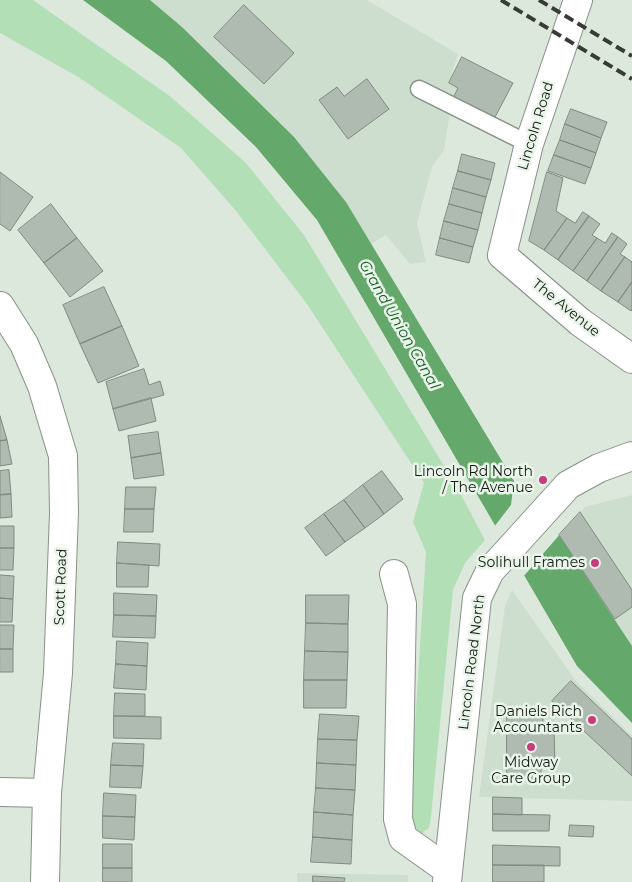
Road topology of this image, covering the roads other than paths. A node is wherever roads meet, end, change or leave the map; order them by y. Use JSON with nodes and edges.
{"nodes":[{"id":1,"x":578,"y":0,"type":"edge"},
{"id":2,"x":419,"y":89,"type":"dead end"},
{"id":3,"x":529,"y":144,"type":"junction"},
{"id":4,"x":502,"y":255,"type":"joint"},
{"id":5,"x":0,"y":306,"type":"edge"},
{"id":6,"x":632,"y":359,"type":"edge"},
{"id":7,"x":632,"y":456,"type":"edge"},
{"id":8,"x":394,"y":574,"type":"dead end"},
{"id":9,"x":0,"y":792,"type":"edge"},
{"id":10,"x":47,"y":793,"type":"junction"},
{"id":11,"x":447,"y":876,"type":"edge"},
{"id":12,"x":45,"y":882,"type":"edge"}],
"edges":[{"from":1,"to":3,"type":"street","name":"Lincoln Road"},
{"from":2,"to":3,"type":"lane"},
{"from":3,"to":4,"type":"street","name":"Lincoln Road"},
{"from":4,"to":6,"type":"street","name":"The Avenue"},
{"from":5,"to":10,"type":"street","name":"Scott Road"},
{"from":7,"to":11,"type":"street","name":"Lincoln Road North"},
{"from":8,"to":11,"type":"street","name":"Lincoln Road North"},
{"from":9,"to":10,"type":"street"},
{"from":10,"to":12,"type":"street","name":"Scott Road"}]}
